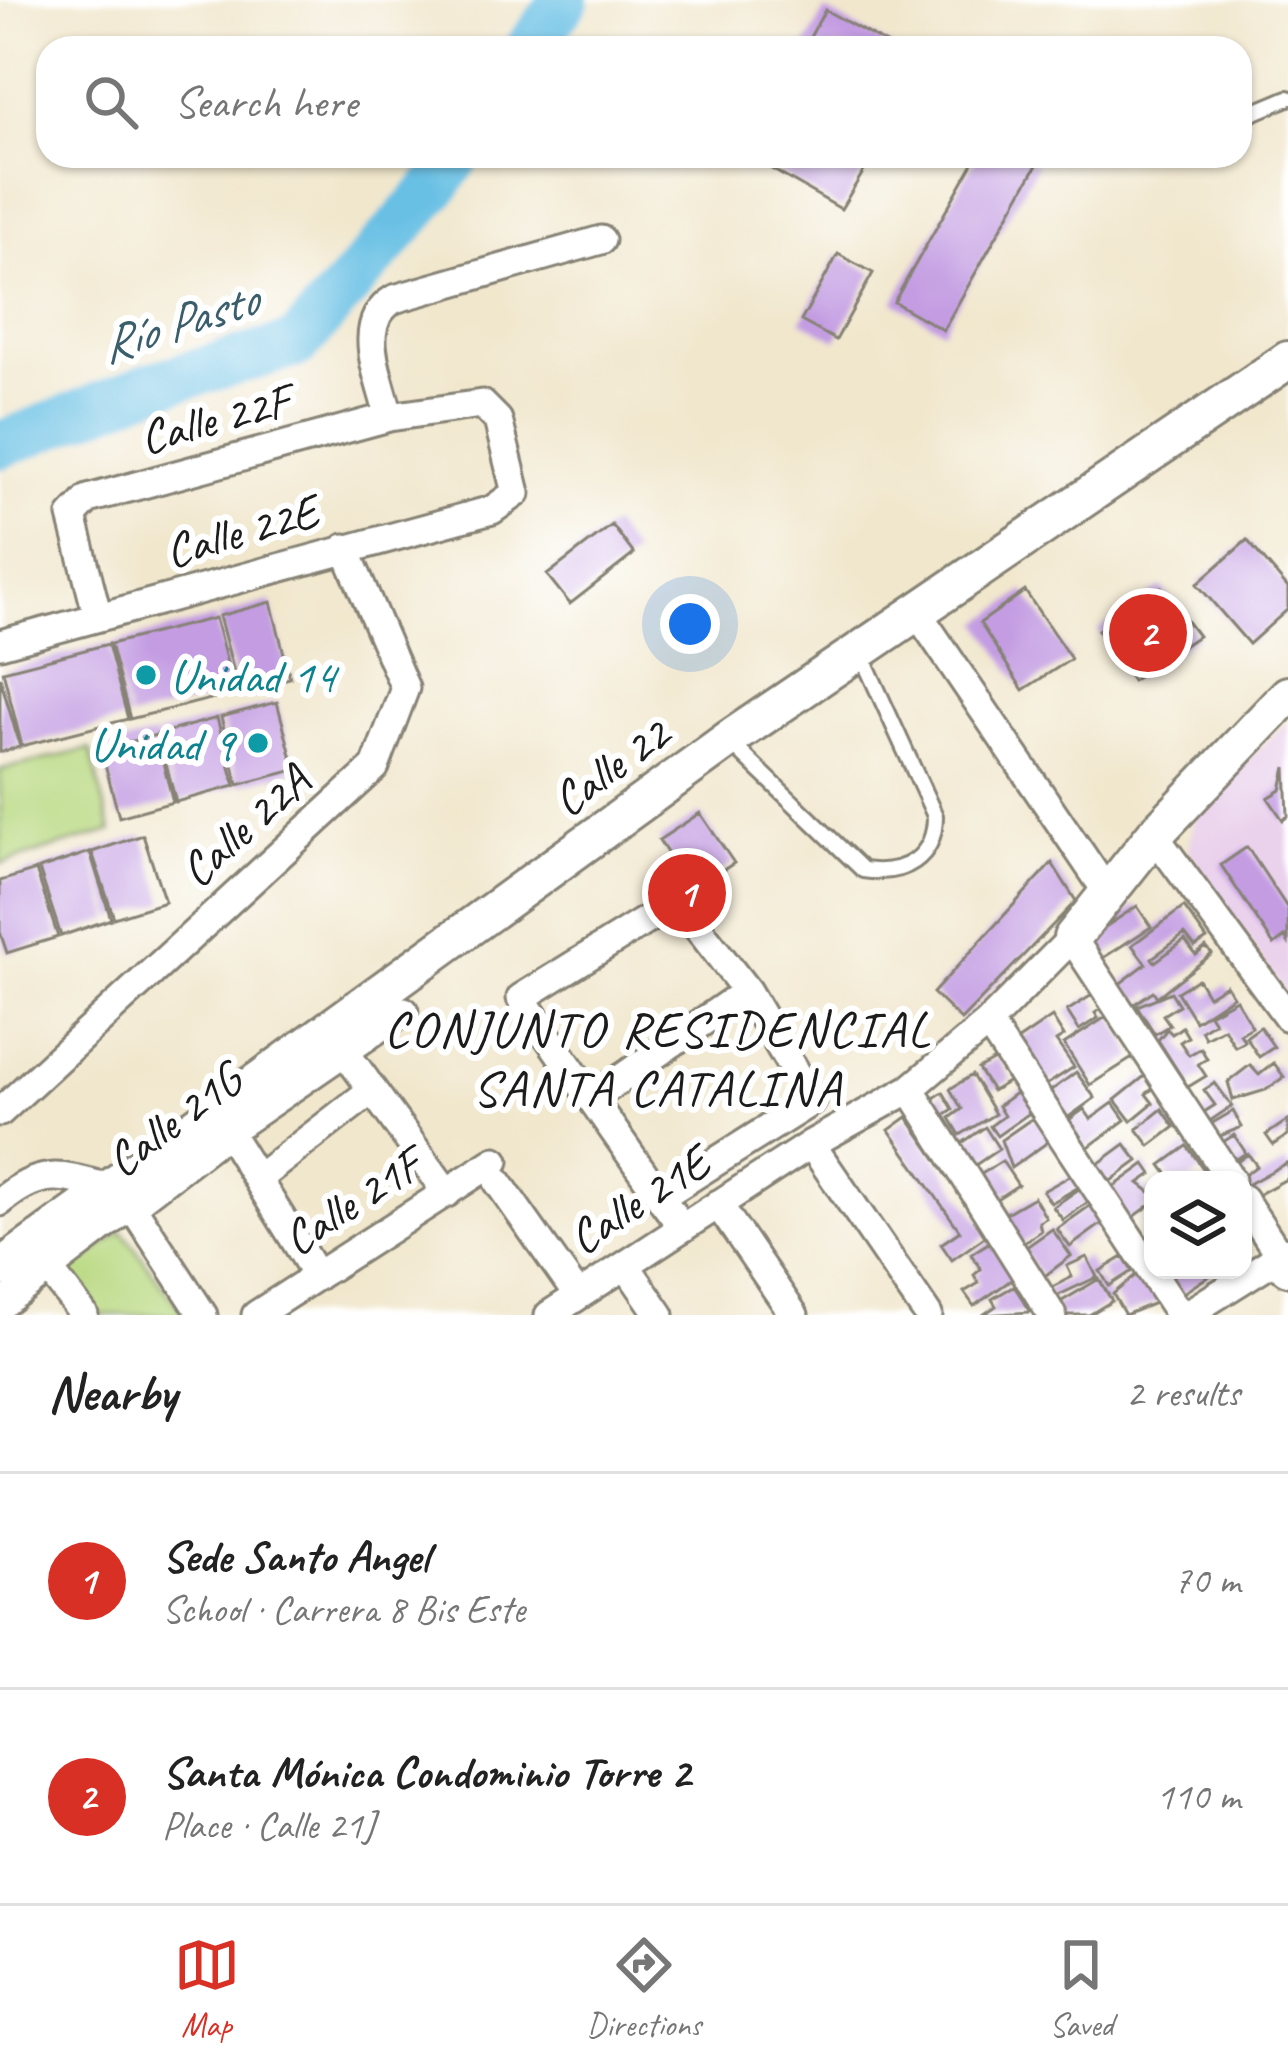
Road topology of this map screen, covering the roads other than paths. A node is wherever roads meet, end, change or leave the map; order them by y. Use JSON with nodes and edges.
{"nodes":[{"id":1,"x":1288,"y":98,"type":"edge"},
{"id":2,"x":1252,"y":113,"type":"edge"},
{"id":3,"x":601,"y":240,"type":"dead end"},
{"id":4,"x":1288,"y":360,"type":"edge"},
{"id":5,"x":389,"y":417,"type":"junction"},
{"id":6,"x":505,"y":503,"type":"joint"},
{"id":7,"x":345,"y":548,"type":"junction"},
{"id":8,"x":919,"y":615,"type":"junction"},
{"id":9,"x":98,"y":616,"type":"junction"},
{"id":10,"x":0,"y":644,"type":"edge"},
{"id":11,"x":860,"y":653,"type":"junction"},
{"id":12,"x":1288,"y":695,"type":"edge"},
{"id":13,"x":728,"y":740,"type":"junction"},
{"id":14,"x":1154,"y":835,"type":"junction"},
{"id":15,"x":1109,"y":895,"type":"junction"},
{"id":16,"x":1072,"y":938,"type":"junction"},
{"id":17,"x":747,"y":992,"type":"junction"},
{"id":18,"x":404,"y":1011,"type":"dead end"},
{"id":19,"x":1288,"y":1018,"type":"edge"},
{"id":20,"x":988,"y":1023,"type":"junction"},
{"id":21,"x":345,"y":1052,"type":"junction"},
{"id":22,"x":910,"y":1089,"type":"junction"},
{"id":23,"x":372,"y":1090,"type":"junction"},
{"id":24,"x":593,"y":1098,"type":"junction"},
{"id":25,"x":0,"y":1112,"type":"edge"},
{"id":26,"x":228,"y":1132,"type":"junction"},
{"id":27,"x":811,"y":1144,"type":"junction"},
{"id":28,"x":1225,"y":1171,"type":"edge"},
{"id":29,"x":257,"y":1179,"type":"junction"},
{"id":30,"x":447,"y":1193,"type":"junction"},
{"id":31,"x":123,"y":1197,"type":"junction"},
{"id":32,"x":660,"y":1197,"type":"junction"},
{"id":33,"x":0,"y":1202,"type":"edge"},
{"id":34,"x":718,"y":1204,"type":"junction"},
{"id":35,"x":1252,"y":1212,"type":"edge"},
{"id":36,"x":683,"y":1228,"type":"junction"},
{"id":37,"x":1285,"y":1258,"type":"edge"},
{"id":38,"x":627,"y":1267,"type":"junction"},
{"id":39,"x":0,"y":1268,"type":"edge"},
{"id":40,"x":48,"y":1268,"type":"junction"},
{"id":41,"x":317,"y":1276,"type":"junction"},
{"id":42,"x":578,"y":1296,"type":"junction"},
{"id":43,"x":0,"y":1306,"type":"edge"},
{"id":44,"x":85,"y":1315,"type":"edge"},
{"id":45,"x":203,"y":1315,"type":"edge"},
{"id":46,"x":256,"y":1315,"type":"edge"},
{"id":47,"x":549,"y":1315,"type":"edge"},
{"id":48,"x":660,"y":1315,"type":"edge"},
{"id":49,"x":794,"y":1315,"type":"edge"},
{"id":50,"x":928,"y":1315,"type":"edge"},
{"id":51,"x":1052,"y":1315,"type":"edge"},
{"id":52,"x":1183,"y":1315,"type":"edge"}],
"edges":[{"from":1,"to":2,"type":"lane"},
{"from":3,"to":5,"type":"street"},
{"from":4,"to":8,"type":"main road","name":"Calle 22"},
{"from":5,"to":6,"type":"street","name":"Calle 22F"},
{"from":5,"to":9,"type":"street","name":"Calle 22F"},
{"from":6,"to":7,"type":"street","name":"Calle 22E"},
{"from":7,"to":9,"type":"street","name":"Calle 22E"},
{"from":7,"to":25,"type":"street","name":"Calle 22A"},
{"from":8,"to":11,"type":"main road","name":"Calle 22"},
{"from":8,"to":15,"type":"street"},
{"from":9,"to":10,"type":"street","name":"Calle 22E"},
{"from":11,"to":13,"type":"main road","name":"Calle 22"},
{"from":11,"to":13,"type":"lane"},
{"from":12,"to":14,"type":"main road","name":"Calle 21E"},
{"from":13,"to":31,"type":"main road","name":"Calle 22"},
{"from":14,"to":15,"type":"main road","name":"Calle 21E"},
{"from":14,"to":19,"type":"street"},
{"from":15,"to":16,"type":"main road","name":"Calle 21E"},
{"from":16,"to":20,"type":"street","name":"Calle 21E"},
{"from":16,"to":28,"type":"street"},
{"from":17,"to":24,"type":"street"},
{"from":17,"to":24,"type":"street"},
{"from":17,"to":32,"type":"street"},
{"from":18,"to":21,"type":"street","name":"Calle 21G"},
{"from":20,"to":22,"type":"street","name":"Calle 21E"},
{"from":20,"to":52,"type":"street"},
{"from":21,"to":23,"type":"street"},
{"from":21,"to":26,"type":"street","name":"Calle 21G"},
{"from":22,"to":27,"type":"street","name":"Calle 21E"},
{"from":22,"to":51,"type":"street"},
{"from":23,"to":29,"type":"street"},
{"from":23,"to":30,"type":"street"},
{"from":24,"to":32,"type":"street"},
{"from":26,"to":29,"type":"street"},
{"from":26,"to":31,"type":"street","name":"Calle 21G"},
{"from":27,"to":34,"type":"street","name":"Calle 21E"},
{"from":27,"to":50,"type":"street"},
{"from":29,"to":41,"type":"street"},
{"from":30,"to":41,"type":"street","name":"Calle 21F"},
{"from":30,"to":42,"type":"street","name":"Calle 21F"},
{"from":31,"to":33,"type":"street"},
{"from":31,"to":39,"type":"main road","name":"Calle 22"},
{"from":31,"to":40,"type":"street","name":"Calle 21G"},
{"from":31,"to":45,"type":"street"},
{"from":32,"to":36,"type":"street"},
{"from":34,"to":36,"type":"street","name":"Calle 21E"},
{"from":34,"to":49,"type":"street"},
{"from":35,"to":37,"type":"street"},
{"from":36,"to":38,"type":"street","name":"Calle 21E"},
{"from":37,"to":52,"type":"street"},
{"from":38,"to":42,"type":"street","name":"Calle 21E"},
{"from":38,"to":48,"type":"street"},
{"from":40,"to":43,"type":"street","name":"Calle 21G"},
{"from":40,"to":44,"type":"street"},
{"from":41,"to":46,"type":"street","name":"Calle 21F"},
{"from":42,"to":47,"type":"street","name":"Calle 21E"}]}
